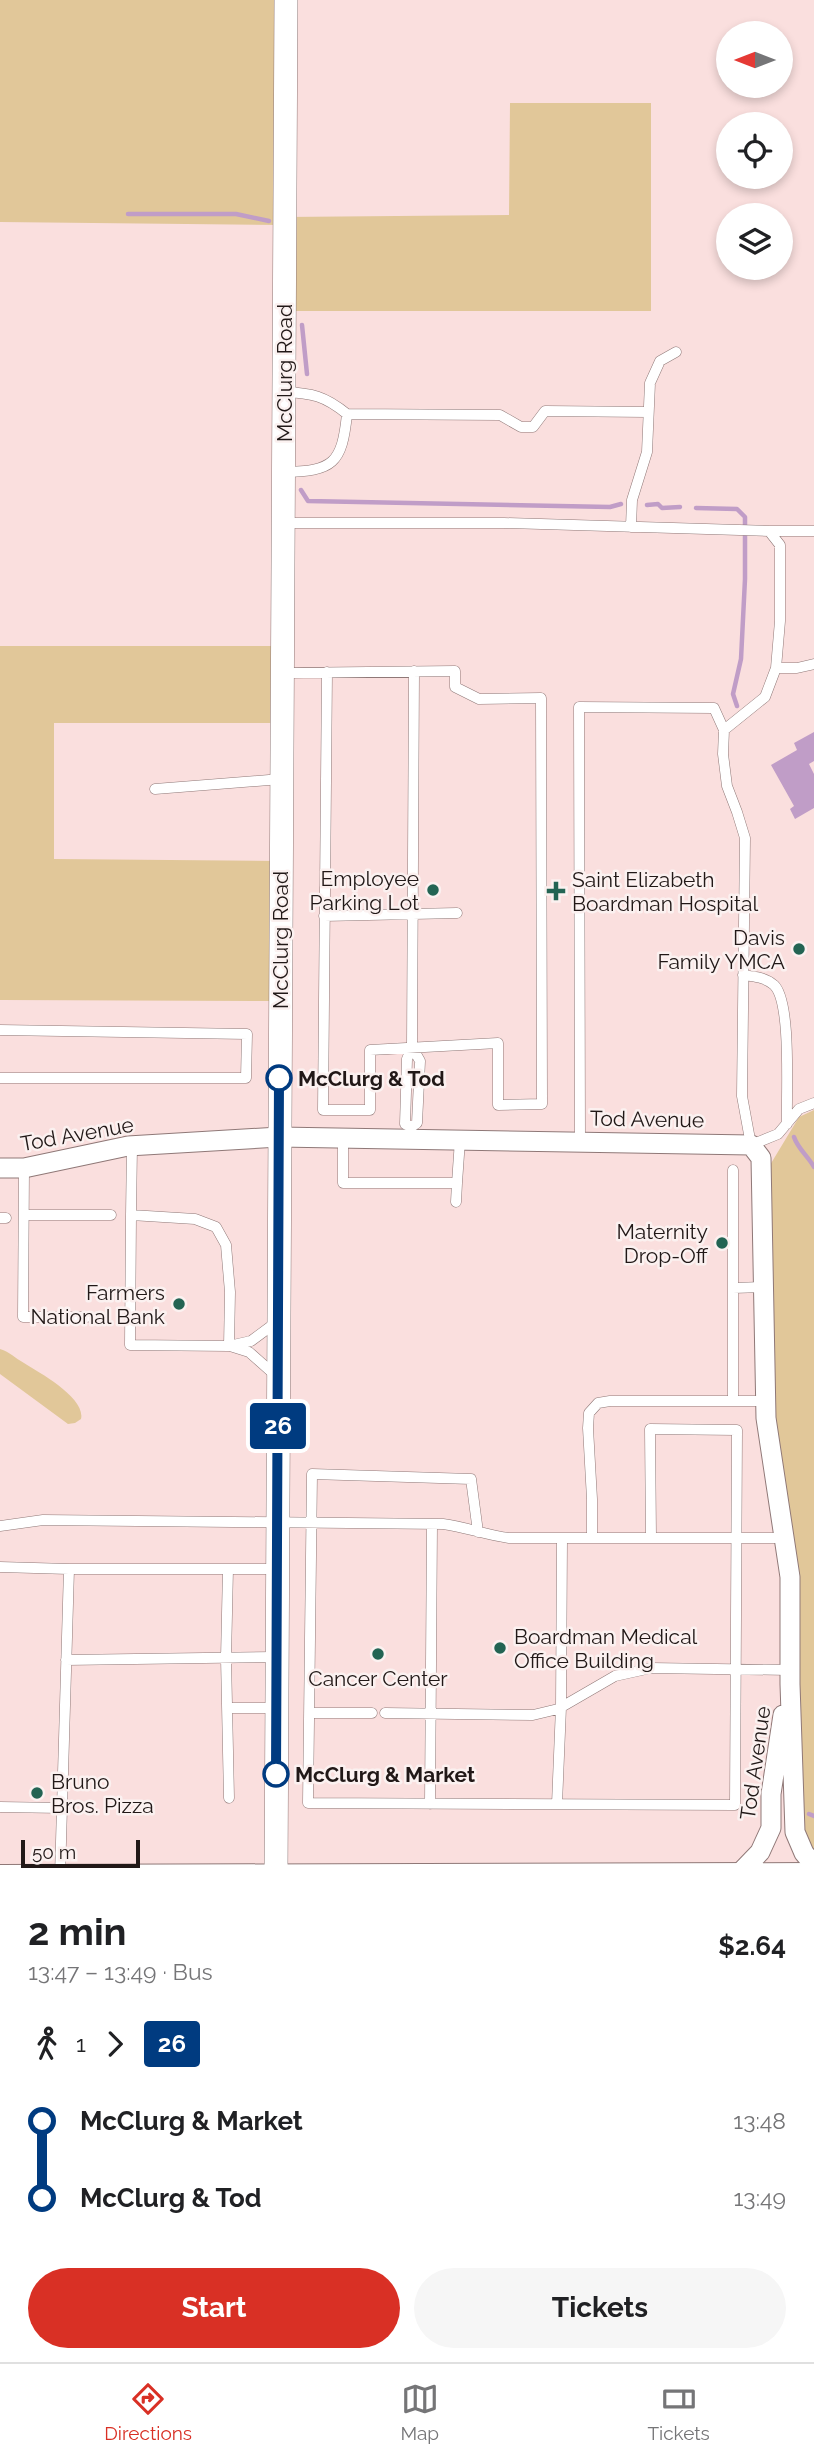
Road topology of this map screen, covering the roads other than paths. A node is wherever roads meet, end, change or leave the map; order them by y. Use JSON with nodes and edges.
{"nodes":[{"id":1,"x":286,"y":0,"type":"edge"},
{"id":2,"x":676,"y":352,"type":"dead end"},
{"id":3,"x":284,"y":392,"type":"junction"},
{"id":4,"x":648,"y":412,"type":"junction"},
{"id":5,"x":347,"y":414,"type":"junction"},
{"id":6,"x":283,"y":472,"type":"junction"},
{"id":7,"x":283,"y":523,"type":"junction"},
{"id":8,"x":631,"y":527,"type":"junction"},
{"id":9,"x":769,"y":531,"type":"junction"},
{"id":10,"x":814,"y":531,"type":"edge"},
{"id":11,"x":814,"y":664,"type":"edge"},
{"id":12,"x":776,"y":668,"type":"junction"},
{"id":13,"x":414,"y":671,"type":"junction"},
{"id":14,"x":327,"y":672,"type":"junction"},
{"id":15,"x":282,"y":673,"type":"junction"},
{"id":16,"x":724,"y":730,"type":"junction"},
{"id":17,"x":281,"y":779,"type":"junction"},
{"id":18,"x":155,"y":789,"type":"dead end"},
{"id":19,"x":457,"y":913,"type":"dead end"},
{"id":20,"x":412,"y":914,"type":"junction"},
{"id":21,"x":324,"y":916,"type":"junction"},
{"id":22,"x":743,"y":975,"type":"junction"},
{"id":23,"x":0,"y":1030,"type":"edge"},
{"id":24,"x":412,"y":1047,"type":"junction"},
{"id":25,"x":0,"y":1078,"type":"edge"},
{"id":26,"x":814,"y":1103,"type":"edge"},
{"id":27,"x":787,"y":1124,"type":"junction"},
{"id":28,"x":410,"y":1133,"type":"junction"},
{"id":29,"x":279,"y":1137,"type":"junction"},
{"id":30,"x":343,"y":1138,"type":"junction"},
{"id":31,"x":460,"y":1140,"type":"junction"},
{"id":32,"x":580,"y":1141,"type":"junction"},
{"id":33,"x":751,"y":1145,"type":"junction"},
{"id":34,"x":132,"y":1146,"type":"junction"},
{"id":35,"x":0,"y":1168,"type":"edge"},
{"id":36,"x":24,"y":1168,"type":"junction"},
{"id":37,"x":733,"y":1170,"type":"dead end"},
{"id":38,"x":457,"y":1183,"type":"junction"},
{"id":39,"x":456,"y":1202,"type":"dead end"},
{"id":40,"x":23,"y":1215,"type":"junction"},
{"id":41,"x":111,"y":1215,"type":"dead end"},
{"id":42,"x":131,"y":1215,"type":"junction"},
{"id":43,"x":763,"y":1287,"type":"junction"},
{"id":44,"x":733,"y":1288,"type":"junction"},
{"id":45,"x":87,"y":1317,"type":"dead end"},
{"id":46,"x":278,"y":1321,"type":"junction"},
{"id":47,"x":229,"y":1346,"type":"junction"},
{"id":48,"x":278,"y":1377,"type":"junction"},
{"id":49,"x":733,"y":1401,"type":"junction"},
{"id":50,"x":765,"y":1401,"type":"junction"},
{"id":51,"x":277,"y":1522,"type":"junction"},
{"id":52,"x":312,"y":1522,"type":"junction"},
{"id":53,"x":432,"y":1524,"type":"junction"},
{"id":54,"x":0,"y":1526,"type":"edge"},
{"id":55,"x":478,"y":1532,"type":"junction"},
{"id":56,"x":562,"y":1538,"type":"junction"},
{"id":57,"x":592,"y":1538,"type":"junction"},
{"id":58,"x":652,"y":1538,"type":"junction"},
{"id":59,"x":736,"y":1538,"type":"junction"},
{"id":60,"x":784,"y":1538,"type":"junction"},
{"id":61,"x":0,"y":1567,"type":"edge"},
{"id":62,"x":69,"y":1569,"type":"junction"},
{"id":63,"x":228,"y":1569,"type":"junction"},
{"id":64,"x":277,"y":1569,"type":"junction"},
{"id":65,"x":276,"y":1657,"type":"junction"},
{"id":66,"x":226,"y":1658,"type":"junction"},
{"id":67,"x":66,"y":1661,"type":"junction"},
{"id":68,"x":735,"y":1668,"type":"junction"},
{"id":69,"x":790,"y":1677,"type":"junction"},
{"id":70,"x":561,"y":1707,"type":"junction"},
{"id":71,"x":228,"y":1708,"type":"junction"},
{"id":72,"x":276,"y":1708,"type":"junction"},
{"id":73,"x":310,"y":1713,"type":"junction"},
{"id":74,"x":372,"y":1713,"type":"dead end"},
{"id":75,"x":385,"y":1713,"type":"dead end"},
{"id":76,"x":432,"y":1714,"type":"junction"},
{"id":77,"x":229,"y":1798,"type":"dead end"},
{"id":78,"x":430,"y":1804,"type":"junction"},
{"id":79,"x":557,"y":1804,"type":"junction"},
{"id":80,"x":0,"y":1807,"type":"edge"},
{"id":81,"x":62,"y":1808,"type":"junction"},
{"id":82,"x":814,"y":1865,"type":"edge"},
{"id":83,"x":735,"y":1878,"type":"junction"},
{"id":84,"x":814,"y":1878,"type":"edge"},
{"id":85,"x":7,"y":1882,"type":"edge"},
{"id":86,"x":69,"y":1882,"type":"edge"},
{"id":87,"x":503,"y":1882,"type":"edge"},
{"id":88,"x":610,"y":1882,"type":"edge"},
{"id":89,"x":692,"y":1882,"type":"edge"},
{"id":90,"x":276,"y":1883,"type":"edge"}],
"edges":[{"from":1,"to":3,"type":"street","name":"McClurg Road"},
{"from":2,"to":4,"type":"lane"},
{"from":3,"to":5,"type":"lane"},
{"from":3,"to":6,"type":"street","name":"McClurg Road"},
{"from":4,"to":5,"type":"lane"},
{"from":4,"to":8,"type":"lane"},
{"from":5,"to":6,"type":"lane"},
{"from":6,"to":7,"type":"street","name":"McClurg Road"},
{"from":7,"to":8,"type":"lane"},
{"from":7,"to":15,"type":"street","name":"McClurg Road"},
{"from":8,"to":9,"type":"lane"},
{"from":9,"to":10,"type":"lane"},
{"from":9,"to":12,"type":"lane"},
{"from":11,"to":12,"type":"lane"},
{"from":12,"to":16,"type":"lane"},
{"from":13,"to":14,"type":"lane"},
{"from":13,"to":20,"type":"lane"},
{"from":13,"to":24,"type":"lane"},
{"from":14,"to":15,"type":"lane"},
{"from":14,"to":21,"type":"lane"},
{"from":15,"to":17,"type":"street","name":"McClurg Road"},
{"from":16,"to":22,"type":"lane"},
{"from":16,"to":32,"type":"lane"},
{"from":17,"to":18,"type":"lane"},
{"from":17,"to":29,"type":"street","name":"McClurg Road"},
{"from":19,"to":20,"type":"lane"},
{"from":20,"to":21,"type":"lane"},
{"from":20,"to":24,"type":"lane"},
{"from":21,"to":24,"type":"lane"},
{"from":22,"to":27,"type":"lane"},
{"from":22,"to":33,"type":"lane"},
{"from":23,"to":25,"type":"lane"},
{"from":24,"to":28,"type":"lane"},
{"from":26,"to":27,"type":"lane"},
{"from":27,"to":33,"type":"lane"},
{"from":28,"to":30,"type":"street","name":"Tod Avenue"},
{"from":28,"to":31,"type":"street","name":"Tod Avenue"},
{"from":29,"to":30,"type":"street","name":"Tod Avenue"},
{"from":29,"to":34,"type":"street","name":"Tod Avenue"},
{"from":29,"to":46,"type":"street","name":"McClurg Road"},
{"from":30,"to":38,"type":"lane"},
{"from":31,"to":32,"type":"street","name":"Tod Avenue"},
{"from":31,"to":38,"type":"lane"},
{"from":32,"to":33,"type":"street","name":"Tod Avenue"},
{"from":33,"to":43,"type":"street","name":"Tod Avenue"},
{"from":34,"to":36,"type":"street","name":"Tod Avenue"},
{"from":34,"to":42,"type":"lane"},
{"from":35,"to":36,"type":"street","name":"Tod Avenue"},
{"from":36,"to":40,"type":"lane"},
{"from":37,"to":44,"type":"lane"},
{"from":38,"to":39,"type":"lane"},
{"from":40,"to":41,"type":"lane"},
{"from":40,"to":45,"type":"lane"},
{"from":42,"to":47,"type":"lane"},
{"from":42,"to":47,"type":"lane"},
{"from":43,"to":44,"type":"lane"},
{"from":43,"to":50,"type":"street","name":"Tod Avenue"},
{"from":44,"to":49,"type":"lane"},
{"from":46,"to":47,"type":"lane"},
{"from":46,"to":48,"type":"street","name":"McClurg Road"},
{"from":47,"to":48,"type":"lane"},
{"from":48,"to":51,"type":"street","name":"McClurg Road"},
{"from":49,"to":50,"type":"lane"},
{"from":49,"to":57,"type":"lane"},
{"from":50,"to":60,"type":"street","name":"Tod Avenue"},
{"from":51,"to":52,"type":"lane"},
{"from":51,"to":54,"type":"lane"},
{"from":51,"to":64,"type":"street","name":"McClurg Road"},
{"from":52,"to":53,"type":"lane"},
{"from":52,"to":55,"type":"lane"},
{"from":52,"to":73,"type":"lane"},
{"from":53,"to":55,"type":"lane"},
{"from":53,"to":76,"type":"lane"},
{"from":55,"to":56,"type":"lane"},
{"from":56,"to":57,"type":"lane"},
{"from":56,"to":70,"type":"lane"},
{"from":57,"to":58,"type":"lane"},
{"from":58,"to":59,"type":"lane"},
{"from":58,"to":59,"type":"lane"},
{"from":59,"to":60,"type":"lane"},
{"from":59,"to":68,"type":"lane"},
{"from":60,"to":69,"type":"street","name":"Tod Avenue"},
{"from":61,"to":62,"type":"lane"},
{"from":62,"to":63,"type":"lane"},
{"from":62,"to":67,"type":"lane"},
{"from":63,"to":64,"type":"lane"},
{"from":63,"to":66,"type":"lane"},
{"from":64,"to":65,"type":"street","name":"McClurg Road"},
{"from":65,"to":66,"type":"lane"},
{"from":65,"to":72,"type":"street","name":"McClurg Road"},
{"from":66,"to":67,"type":"lane"},
{"from":66,"to":71,"type":"lane"},
{"from":67,"to":81,"type":"lane"},
{"from":68,"to":69,"type":"lane"},
{"from":68,"to":70,"type":"lane"},
{"from":68,"to":79,"type":"lane"},
{"from":69,"to":82,"type":"street","name":"Tod Avenue"},
{"from":69,"to":83,"type":"street","name":"Tod Avenue"},
{"from":70,"to":76,"type":"lane"},
{"from":70,"to":79,"type":"lane"},
{"from":71,"to":72,"type":"lane"},
{"from":71,"to":77,"type":"lane"},
{"from":72,"to":90,"type":"street","name":"McClurg Road"},
{"from":73,"to":74,"type":"lane"},
{"from":73,"to":78,"type":"lane"},
{"from":75,"to":76,"type":"lane"},
{"from":76,"to":78,"type":"lane"},
{"from":78,"to":79,"type":"lane"},
{"from":80,"to":81,"type":"lane"},
{"from":81,"to":86,"type":"lane"},
{"from":83,"to":84,"type":"main road"},
{"from":83,"to":89,"type":"main road"},
{"from":85,"to":86,"type":"main road"},
{"from":86,"to":90,"type":"main road"},
{"from":87,"to":88,"type":"main road"},
{"from":87,"to":90,"type":"main road"},
{"from":88,"to":89,"type":"main road"}]}
